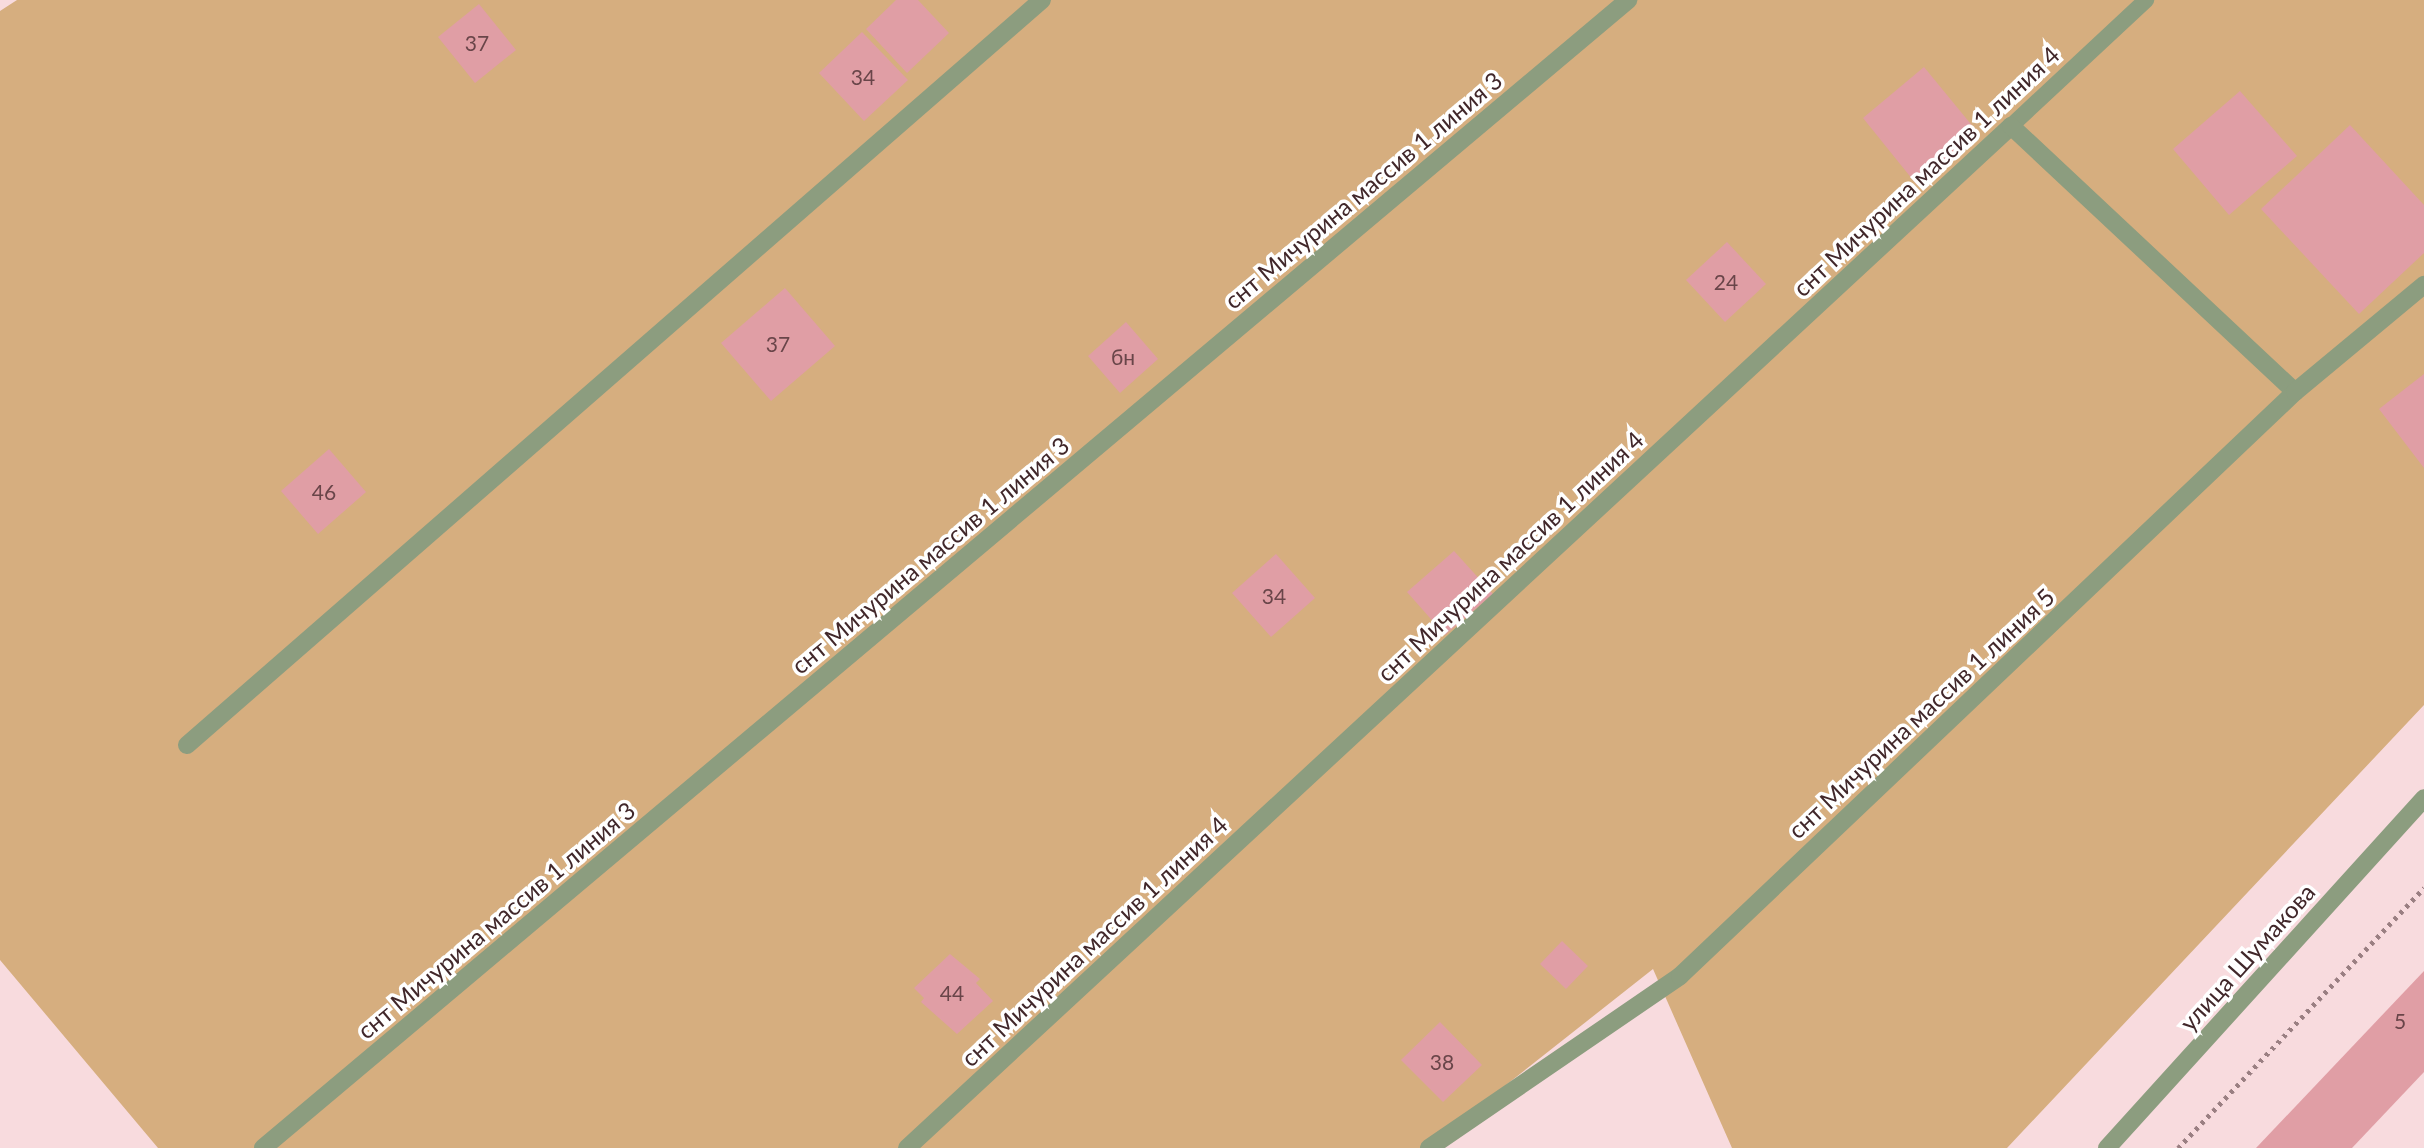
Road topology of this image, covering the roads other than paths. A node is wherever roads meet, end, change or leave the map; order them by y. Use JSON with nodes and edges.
{"nodes":[{"id":1,"x":1042,"y":0,"type":"edge"},
{"id":2,"x":1628,"y":0,"type":"edge"},
{"id":3,"x":2147,"y":0,"type":"edge"},
{"id":4,"x":2011,"y":126,"type":"junction"},
{"id":5,"x":2424,"y":285,"type":"edge"},
{"id":6,"x":2295,"y":392,"type":"junction"},
{"id":7,"x":187,"y":745,"type":"dead end"},
{"id":8,"x":2424,"y":798,"type":"edge"},
{"id":9,"x":263,"y":1148,"type":"edge"},
{"id":10,"x":907,"y":1148,"type":"edge"},
{"id":11,"x":1429,"y":1148,"type":"edge"},
{"id":12,"x":2107,"y":1148,"type":"edge"}],
"edges":[{"from":1,"to":7,"type":"street"},
{"from":2,"to":9,"type":"street","name":"снт Мичурина массив 1 линия 3"},
{"from":3,"to":4,"type":"lane","name":"снт Мичурина массив 1 линия 4"},
{"from":4,"to":6,"type":"street"},
{"from":4,"to":10,"type":"street","name":"снт Мичурина массив 1 линия 4"},
{"from":5,"to":6,"type":"street","name":"снт Мичурина массив 1 линия 5"},
{"from":6,"to":11,"type":"street","name":"снт Мичурина массив 1 линия 5"},
{"from":8,"to":12,"type":"street","name":"улица Шумакова"}]}
